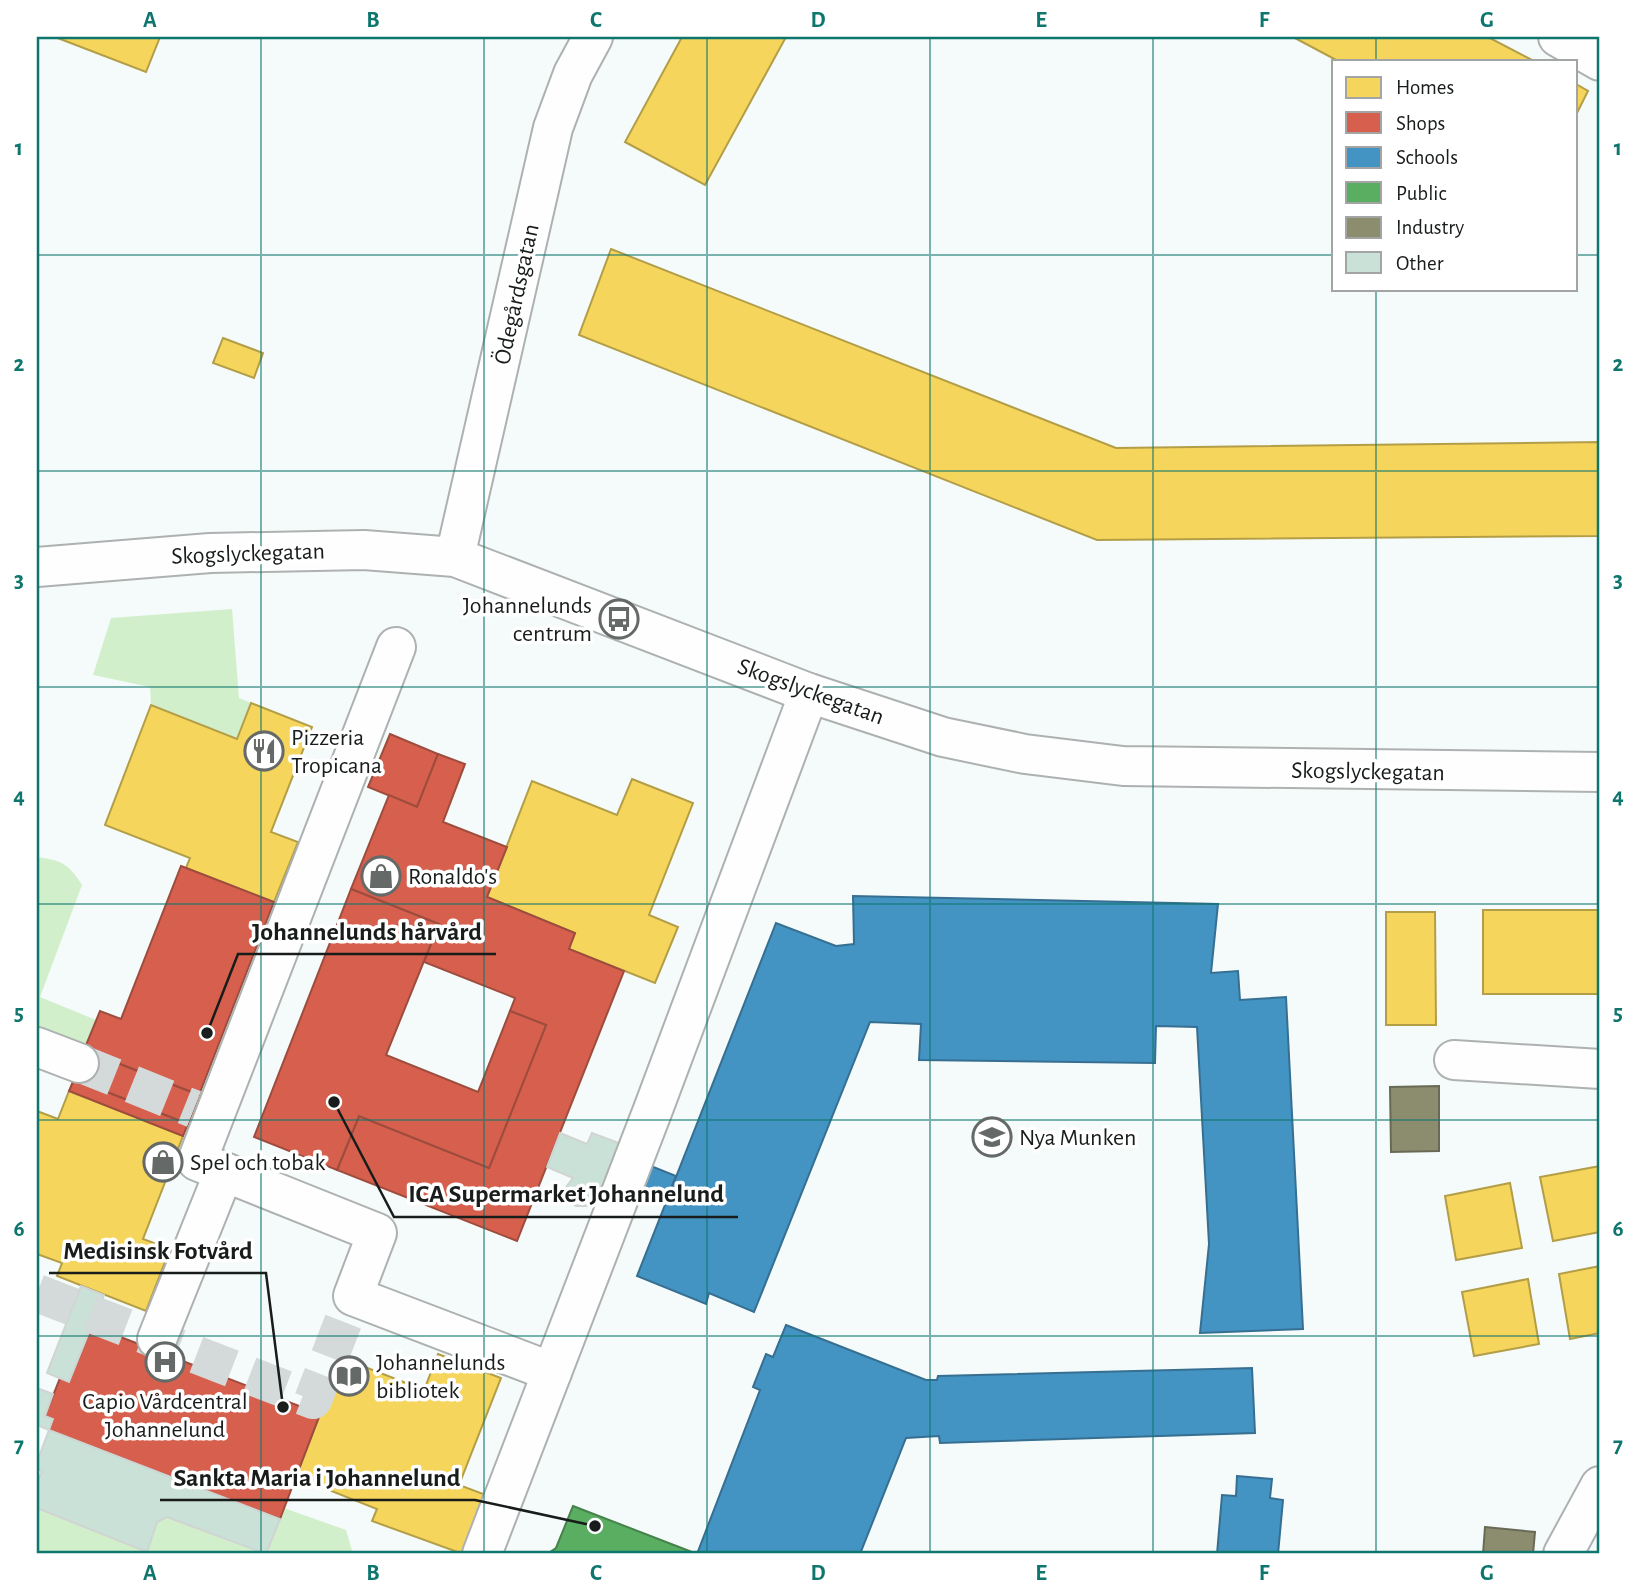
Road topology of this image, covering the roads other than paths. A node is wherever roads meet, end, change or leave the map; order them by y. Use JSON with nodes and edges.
{"nodes":[{"id":1,"x":593,"y":37,"type":"edge"},
{"id":2,"x":1558,"y":37,"type":"edge"},
{"id":3,"x":1600,"y":61,"type":"edge"},
{"id":4,"x":455,"y":557,"type":"junction"},
{"id":5,"x":37,"y":567,"type":"edge"},
{"id":6,"x":396,"y":647,"type":"dead end"},
{"id":7,"x":809,"y":693,"type":"junction"},
{"id":8,"x":1600,"y":772,"type":"edge"},
{"id":9,"x":37,"y":1047,"type":"edge"},
{"id":10,"x":1454,"y":1060,"type":"dead end"},
{"id":11,"x":79,"y":1063,"type":"tunnel mouth"},
{"id":12,"x":1600,"y":1069,"type":"edge"},
{"id":13,"x":225,"y":1172,"type":"junction"},
{"id":14,"x":157,"y":1339,"type":"dead end"},
{"id":15,"x":552,"y":1372,"type":"junction"},
{"id":16,"x":1600,"y":1486,"type":"edge"},
{"id":17,"x":482,"y":1554,"type":"edge"},
{"id":18,"x":1563,"y":1554,"type":"edge"}],
"edges":[{"from":1,"to":4,"type":"street","name":"Ödegårdsgatan"},
{"from":2,"to":3,"type":"street"},
{"from":4,"to":5,"type":"street","name":"Skogslyckegatan"},
{"from":4,"to":7,"type":"street","name":"Skogslyckegatan"},
{"from":6,"to":13,"type":"street"},
{"from":7,"to":8,"type":"street","name":"Skogslyckegatan"},
{"from":7,"to":15,"type":"street"},
{"from":9,"to":11,"type":"street"},
{"from":10,"to":12,"type":"street"},
{"from":13,"to":14,"type":"street"},
{"from":13,"to":15,"type":"street"},
{"from":15,"to":17,"type":"street"},
{"from":16,"to":18,"type":"street"}]}
